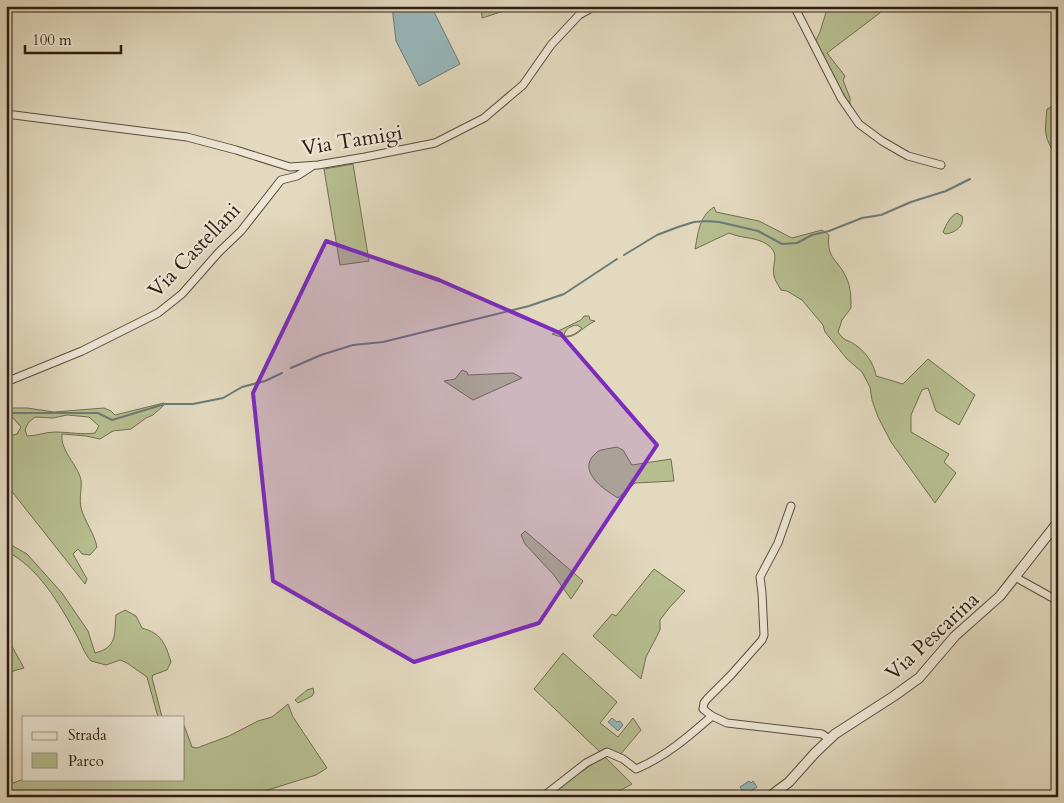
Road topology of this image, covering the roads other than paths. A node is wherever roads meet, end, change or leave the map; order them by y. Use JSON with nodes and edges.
{"nodes":[{"id":1,"x":595,"y":6,"type":"edge"},
{"id":2,"x":794,"y":6,"type":"edge"},
{"id":3,"x":6,"y":114,"type":"edge"},
{"id":4,"x":941,"y":165,"type":"dead end"},
{"id":5,"x":314,"y":166,"type":"junction"},
{"id":6,"x":6,"y":382,"type":"edge"},
{"id":7,"x":791,"y":506,"type":"dead end"},
{"id":8,"x":1058,"y":522,"type":"edge"},
{"id":9,"x":1015,"y":577,"type":"junction"},
{"id":10,"x":1058,"y":601,"type":"edge"},
{"id":11,"x":712,"y":716,"type":"junction"},
{"id":12,"x":829,"y":739,"type":"junction"},
{"id":13,"x":546,"y":797,"type":"edge"},
{"id":14,"x":769,"y":797,"type":"edge"}],
"edges":[{"from":1,"to":5,"type":"street","name":"Via Tamigi"},
{"from":2,"to":4,"type":"street"},
{"from":3,"to":5,"type":"street","name":"Via Tamigi"},
{"from":5,"to":6,"type":"street","name":"Via Castellani"},
{"from":7,"to":11,"type":"street"},
{"from":8,"to":9,"type":"street","name":"Via Pescarina"},
{"from":9,"to":10,"type":"street"},
{"from":9,"to":12,"type":"street","name":"Via Pescarina"},
{"from":11,"to":12,"type":"street"},
{"from":11,"to":13,"type":"street"},
{"from":12,"to":14,"type":"street","name":"Via Pescarina"}]}
